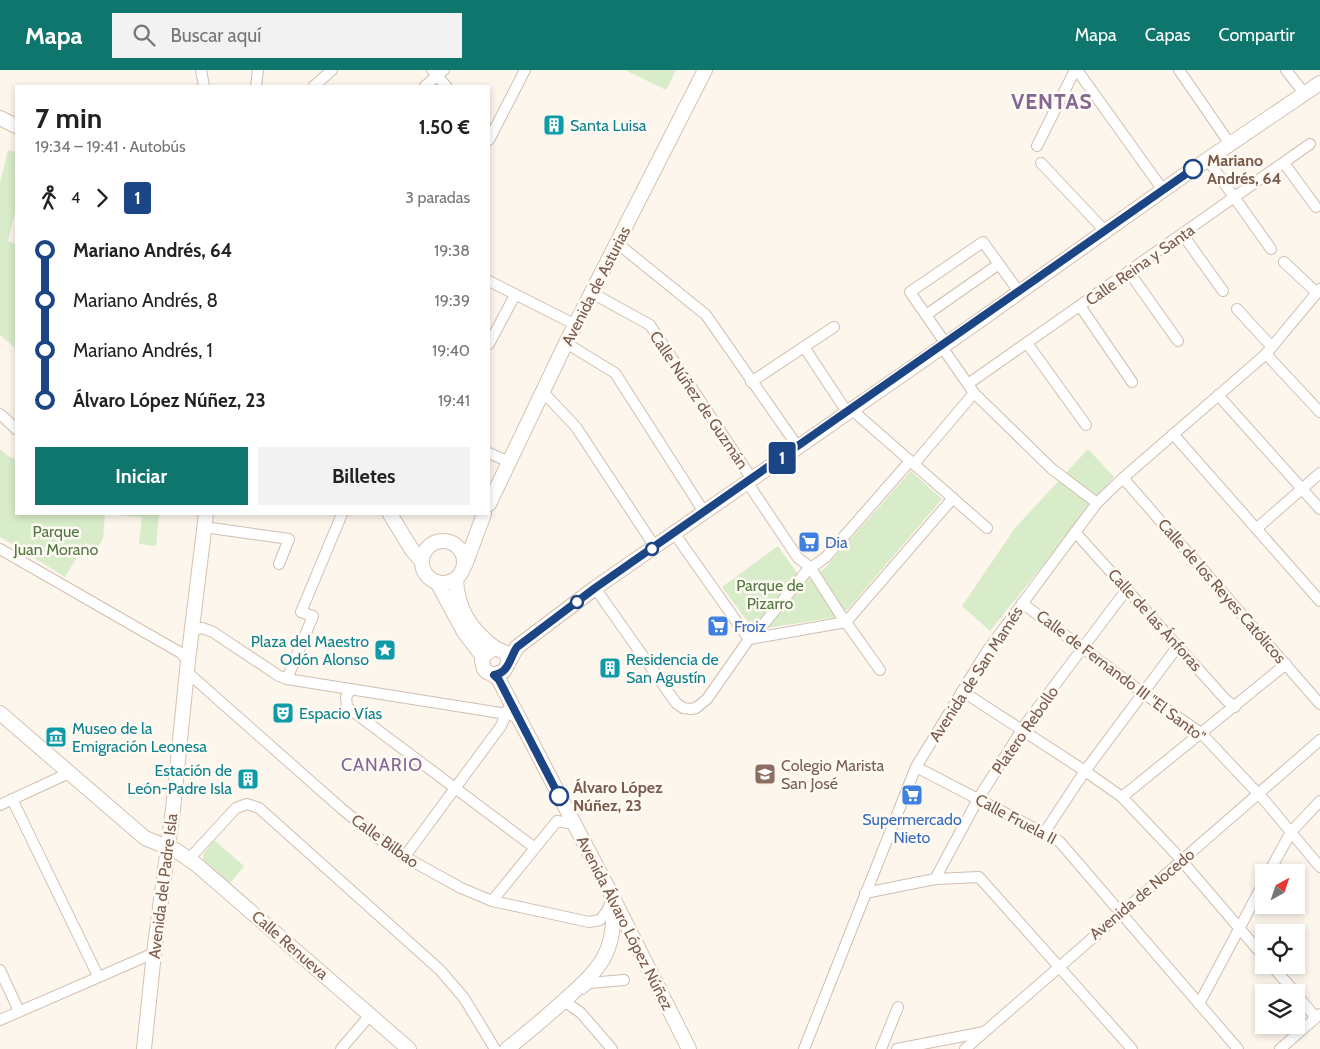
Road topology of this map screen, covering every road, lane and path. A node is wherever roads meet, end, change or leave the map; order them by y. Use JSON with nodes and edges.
{"nodes":[{"id":1,"x":201,"y":70,"type":"edge"},
{"id":2,"x":258,"y":70,"type":"edge"},
{"id":3,"x":332,"y":70,"type":"edge"},
{"id":4,"x":525,"y":70,"type":"edge"},
{"id":5,"x":705,"y":70,"type":"edge"},
{"id":6,"x":1076,"y":70,"type":"edge"},
{"id":7,"x":1179,"y":70,"type":"edge"},
{"id":8,"x":1286,"y":70,"type":"edge"},
{"id":9,"x":438,"y":72,"type":"edge"},
{"id":10,"x":318,"y":81,"type":"edge"},
{"id":11,"x":204,"y":85,"type":"edge"},
{"id":12,"x":256,"y":85,"type":"edge"},
{"id":13,"x":426,"y":85,"type":"edge"},
{"id":14,"x":445,"y":85,"type":"edge"},
{"id":15,"x":1319,"y":85,"type":"edge"},
{"id":16,"x":1304,"y":93,"type":"junction"},
{"id":17,"x":0,"y":108,"type":"edge"},
{"id":18,"x":15,"y":116,"type":"edge"},
{"id":19,"x":0,"y":118,"type":"edge"},
{"id":20,"x":15,"y":126,"type":"edge"},
{"id":21,"x":490,"y":135,"type":"edge"},
{"id":22,"x":1230,"y":144,"type":"junction"},
{"id":23,"x":1310,"y":144,"type":"dead end"},
{"id":24,"x":1037,"y":146,"type":"dead end"},
{"id":25,"x":1207,"y":160,"type":"junction"},
{"id":26,"x":1041,"y":163,"type":"dead end"},
{"id":27,"x":1284,"y":163,"type":"junction"},
{"id":28,"x":1163,"y":190,"type":"junction"},
{"id":29,"x":1234,"y":199,"type":"junction"},
{"id":30,"x":1316,"y":206,"type":"dead end"},
{"id":31,"x":1105,"y":231,"type":"junction"},
{"id":32,"x":1183,"y":235,"type":"junction"},
{"id":33,"x":617,"y":243,"type":"junction"},
{"id":34,"x":1271,"y":249,"type":"dead end"},
{"id":35,"x":1284,"y":262,"type":"dead end"},
{"id":36,"x":999,"y":264,"type":"junction"},
{"id":37,"x":1129,"y":272,"type":"junction"},
{"id":38,"x":490,"y":282,"type":"edge"},
{"id":39,"x":1019,"y":292,"type":"junction"},
{"id":40,"x":1223,"y":292,"type":"dead end"},
{"id":41,"x":592,"y":293,"type":"junction"},
{"id":42,"x":515,"y":295,"type":"junction"},
{"id":43,"x":1317,"y":296,"type":"edge"},
{"id":44,"x":1080,"y":306,"type":"junction"},
{"id":45,"x":1237,"y":309,"type":"dead end"},
{"id":46,"x":926,"y":315,"type":"junction"},
{"id":47,"x":576,"y":325,"type":"junction"},
{"id":48,"x":834,"y":327,"type":"dead end"},
{"id":49,"x":1178,"y":341,"type":"dead end"},
{"id":50,"x":490,"y":342,"type":"edge"},
{"id":51,"x":566,"y":343,"type":"junction"},
{"id":52,"x":1027,"y":343,"type":"junction"},
{"id":53,"x":944,"y":345,"type":"junction"},
{"id":54,"x":804,"y":347,"type":"junction"},
{"id":55,"x":1269,"y":350,"type":"junction"},
{"id":56,"x":752,"y":382,"type":"junction"},
{"id":57,"x":1132,"y":382,"type":"dead end"},
{"id":58,"x":971,"y":388,"type":"junction"},
{"id":59,"x":543,"y":392,"type":"junction"},
{"id":60,"x":1218,"y":396,"type":"junction"},
{"id":61,"x":849,"y":411,"type":"junction"},
{"id":62,"x":1320,"y":412,"type":"edge"},
{"id":63,"x":0,"y":414,"type":"edge"},
{"id":64,"x":1086,"y":425,"type":"dead end"},
{"id":65,"x":15,"y":428,"type":"edge"},
{"id":66,"x":1173,"y":434,"type":"junction"},
{"id":67,"x":798,"y":447,"type":"junction"},
{"id":68,"x":490,"y":453,"type":"edge"},
{"id":69,"x":509,"y":462,"type":"junction"},
{"id":70,"x":912,"y":462,"type":"junction"},
{"id":71,"x":1320,"y":472,"type":"edge"},
{"id":72,"x":1123,"y":478,"type":"junction"},
{"id":73,"x":750,"y":481,"type":"junction"},
{"id":74,"x":1302,"y":489,"type":"junction"},
{"id":75,"x":953,"y":498,"type":"junction"},
{"id":76,"x":490,"y":502,"type":"edge"},
{"id":77,"x":1097,"y":503,"type":"junction"},
{"id":78,"x":1320,"y":509,"type":"edge"},
{"id":79,"x":704,"y":512,"type":"junction"},
{"id":80,"x":342,"y":515,"type":"edge"},
{"id":81,"x":392,"y":515,"type":"edge"},
{"id":82,"x":482,"y":518,"type":"edge"},
{"id":83,"x":205,"y":520,"type":"edge"},
{"id":84,"x":399,"y":528,"type":"junction"},
{"id":85,"x":987,"y":528,"type":"dead end"},
{"id":86,"x":1256,"y":529,"type":"junction"},
{"id":87,"x":1076,"y":532,"type":"junction"},
{"id":88,"x":674,"y":533,"type":"junction"},
{"id":89,"x":451,"y":542,"type":"junction"},
{"id":90,"x":432,"y":544,"type":"junction"},
{"id":91,"x":655,"y":547,"type":"junction"},
{"id":92,"x":0,"y":549,"type":"edge"},
{"id":93,"x":422,"y":562,"type":"junction"},
{"id":94,"x":279,"y":564,"type":"dead end"},
{"id":95,"x":810,"y":566,"type":"junction"},
{"id":96,"x":460,"y":573,"type":"junction"},
{"id":97,"x":437,"y":582,"type":"junction"},
{"id":98,"x":595,"y":588,"type":"junction"},
{"id":99,"x":1127,"y":589,"type":"junction"},
{"id":100,"x":1320,"y":601,"type":"edge"},
{"id":101,"x":1022,"y":602,"type":"junction"},
{"id":102,"x":846,"y":622,"type":"junction"},
{"id":103,"x":191,"y":632,"type":"junction"},
{"id":104,"x":749,"y":639,"type":"junction"},
{"id":105,"x":1178,"y":646,"type":"junction"},
{"id":106,"x":1083,"y":649,"type":"junction"},
{"id":107,"x":483,"y":657,"type":"junction"},
{"id":108,"x":501,"y":661,"type":"junction"},
{"id":109,"x":1286,"y":664,"type":"junction"},
{"id":110,"x":188,"y":666,"type":"junction"},
{"id":111,"x":880,"y":670,"type":"dead end"},
{"id":112,"x":286,"y":679,"type":"junction"},
{"id":113,"x":351,"y":689,"type":"junction"},
{"id":114,"x":962,"y":692,"type":"junction"},
{"id":115,"x":1143,"y":693,"type":"junction"},
{"id":116,"x":1320,"y":704,"type":"edge"},
{"id":117,"x":510,"y":706,"type":"junction"},
{"id":118,"x":1235,"y":706,"type":"junction"},
{"id":119,"x":0,"y":712,"type":"edge"},
{"id":120,"x":1022,"y":730,"type":"junction"},
{"id":121,"x":1201,"y":733,"type":"junction"},
{"id":122,"x":1320,"y":740,"type":"edge"},
{"id":123,"x":916,"y":767,"type":"junction"},
{"id":124,"x":1085,"y":771,"type":"junction"},
{"id":125,"x":69,"y":773,"type":"junction"},
{"id":126,"x":455,"y":788,"type":"junction"},
{"id":127,"x":1258,"y":795,"type":"junction"},
{"id":128,"x":1122,"y":798,"type":"junction"},
{"id":129,"x":12,"y":799,"type":"junction"},
{"id":130,"x":978,"y":799,"type":"junction"},
{"id":131,"x":1320,"y":801,"type":"edge"},
{"id":132,"x":0,"y":805,"type":"edge"},
{"id":133,"x":574,"y":824,"type":"junction"},
{"id":134,"x":1291,"y":832,"type":"junction"},
{"id":135,"x":1044,"y":833,"type":"junction"},
{"id":136,"x":167,"y":846,"type":"junction"},
{"id":137,"x":534,"y":848,"type":"junction"},
{"id":138,"x":403,"y":856,"type":"junction"},
{"id":139,"x":189,"y":859,"type":"junction"},
{"id":140,"x":1182,"y":861,"type":"junction"},
{"id":141,"x":1273,"y":864,"type":"edge"},
{"id":142,"x":1320,"y":866,"type":"edge"},
{"id":143,"x":936,"y":879,"type":"junction"},
{"id":144,"x":865,"y":893,"type":"junction"},
{"id":145,"x":612,"y":896,"type":"junction"},
{"id":146,"x":1255,"y":899,"type":"edge"},
{"id":147,"x":492,"y":902,"type":"junction"},
{"id":148,"x":1120,"y":913,"type":"junction"},
{"id":149,"x":1239,"y":929,"type":"junction"},
{"id":150,"x":1255,"y":946,"type":"edge"},
{"id":151,"x":154,"y":953,"type":"junction"},
{"id":152,"x":1059,"y":966,"type":"junction"},
{"id":153,"x":0,"y":970,"type":"edge"},
{"id":154,"x":1279,"y":974,"type":"edge"},
{"id":155,"x":98,"y":976,"type":"junction"},
{"id":156,"x":624,"y":980,"type":"dead end"},
{"id":157,"x":1288,"y":984,"type":"edge"},
{"id":158,"x":564,"y":1001,"type":"junction"},
{"id":159,"x":1199,"y":1004,"type":"junction"},
{"id":160,"x":1305,"y":1004,"type":"edge"},
{"id":161,"x":898,"y":1007,"type":"dead end"},
{"id":162,"x":19,"y":1011,"type":"junction"},
{"id":163,"x":371,"y":1014,"type":"junction"},
{"id":164,"x":1317,"y":1016,"type":"edge"},
{"id":165,"x":0,"y":1020,"type":"edge"},
{"id":166,"x":985,"y":1031,"type":"junction"},
{"id":167,"x":144,"y":1049,"type":"edge"},
{"id":168,"x":341,"y":1049,"type":"edge"},
{"id":169,"x":409,"y":1049,"type":"edge"},
{"id":170,"x":495,"y":1049,"type":"edge"},
{"id":171,"x":507,"y":1049,"type":"edge"},
{"id":172,"x":612,"y":1049,"type":"edge"},
{"id":173,"x":689,"y":1049,"type":"edge"},
{"id":174,"x":804,"y":1049,"type":"edge"},
{"id":175,"x":882,"y":1049,"type":"edge"},
{"id":176,"x":896,"y":1049,"type":"edge"},
{"id":177,"x":965,"y":1049,"type":"edge"},
{"id":178,"x":1132,"y":1049,"type":"edge"},
{"id":179,"x":1238,"y":1049,"type":"edge"},
{"id":180,"x":1280,"y":1049,"type":"edge"}],
"edges":[{"from":1,"to":11,"type":"street"},
{"from":2,"to":12,"type":"street"},
{"from":3,"to":10,"type":"street"},
{"from":4,"to":21,"type":"street"},
{"from":5,"to":33,"type":"main road","name":"Avenida de Asturias"},
{"from":6,"to":24,"type":"street"},
{"from":6,"to":28,"type":"street"},
{"from":7,"to":22,"type":"street"},
{"from":8,"to":16,"type":"street"},
{"from":9,"to":13,"type":"street"},
{"from":9,"to":14,"type":"street"},
{"from":15,"to":16,"type":"main road"},
{"from":16,"to":22,"type":"main road"},
{"from":17,"to":18,"type":"main road"},
{"from":19,"to":20,"type":"main road"},
{"from":22,"to":25,"type":"main road"},
{"from":23,"to":27,"type":"street","name":"Calle Reina y Santa"},
{"from":25,"to":28,"type":"main road"},
{"from":25,"to":29,"type":"street"},
{"from":26,"to":31,"type":"street"},
{"from":27,"to":29,"type":"street","name":"Calle Reina y Santa"},
{"from":27,"to":30,"type":"street"},
{"from":28,"to":31,"type":"main road"},
{"from":29,"to":32,"type":"street","name":"Calle Reina y Santa"},
{"from":29,"to":34,"type":"street"},
{"from":31,"to":39,"type":"main road"},
{"from":32,"to":37,"type":"street","name":"Calle Reina y Santa"},
{"from":32,"to":40,"type":"street"},
{"from":33,"to":41,"type":"main road","name":"Avenida de Asturias"},
{"from":33,"to":56,"type":"street"},
{"from":35,"to":43,"type":"street","name":"Avenida de San Mamés"},
{"from":36,"to":39,"type":"street"},
{"from":36,"to":46,"type":"street"},
{"from":36,"to":46,"type":"street"},
{"from":37,"to":44,"type":"street","name":"Calle Reina y Santa"},
{"from":37,"to":49,"type":"street"},
{"from":38,"to":42,"type":"street"},
{"from":39,"to":53,"type":"main road"},
{"from":41,"to":47,"type":"main road","name":"Avenida de Asturias"},
{"from":41,"to":73,"type":"street","name":"Calle Núñez de Guzmán"},
{"from":42,"to":47,"type":"street"},
{"from":42,"to":50,"type":"street"},
{"from":43,"to":55,"type":"street","name":"Avenida de San Mamés"},
{"from":44,"to":52,"type":"street","name":"Calle Reina y Santa"},
{"from":44,"to":57,"type":"street"},
{"from":45,"to":55,"type":"street"},
{"from":46,"to":53,"type":"street"},
{"from":47,"to":51,"type":"main road","name":"Avenida de Asturias"},
{"from":48,"to":54,"type":"street"},
{"from":51,"to":59,"type":"main road","name":"Avenida de Asturias"},
{"from":51,"to":79,"type":"street"},
{"from":52,"to":58,"type":"street","name":"Calle Reina y Santa"},
{"from":52,"to":64,"type":"street"},
{"from":53,"to":58,"type":"street"},
{"from":53,"to":61,"type":"main road"},
{"from":54,"to":56,"type":"street"},
{"from":54,"to":61,"type":"street"},
{"from":55,"to":60,"type":"street","name":"Avenida de San Mamés"},
{"from":55,"to":62,"type":"street"},
{"from":56,"to":67,"type":"street"},
{"from":58,"to":70,"type":"street","name":"Calle Reina y Santa"},
{"from":58,"to":77,"type":"street"},
{"from":59,"to":69,"type":"main road","name":"Avenida de Asturias"},
{"from":59,"to":91,"type":"street"},
{"from":60,"to":66,"type":"street","name":"Avenida de San Mamés"},
{"from":60,"to":74,"type":"street"},
{"from":61,"to":67,"type":"main road"},
{"from":61,"to":70,"type":"street"},
{"from":63,"to":65,"type":"street"},
{"from":66,"to":72,"type":"street","name":"Avenida de San Mamés"},
{"from":66,"to":86,"type":"street"},
{"from":67,"to":73,"type":"main road"},
{"from":68,"to":69,"type":"street"},
{"from":69,"to":76,"type":"main road","name":"Avenida de Asturias"},
{"from":70,"to":75,"type":"street"},
{"from":70,"to":95,"type":"street","name":"Calle Reina y Santa"},
{"from":71,"to":74,"type":"street"},
{"from":72,"to":77,"type":"street","name":"Avenida de San Mamés"},
{"from":72,"to":109,"type":"street","name":"Calle de los Reyes Católicos"},
{"from":73,"to":79,"type":"main road"},
{"from":73,"to":95,"type":"street","name":"Calle Núñez de Guzmán"},
{"from":74,"to":78,"type":"street"},
{"from":74,"to":86,"type":"street"},
{"from":75,"to":85,"type":"street"},
{"from":75,"to":102,"type":"street"},
{"from":77,"to":87,"type":"street","name":"Avenida de San Mamés"},
{"from":79,"to":88,"type":"main road"},
{"from":80,"to":112,"type":"street"},
{"from":81,"to":84,"type":"main road"},
{"from":82,"to":89,"type":"main road"},
{"from":82,"to":96,"type":"main road"},
{"from":83,"to":94,"type":"street"},
{"from":83,"to":103,"type":"main road","name":"Avenida del Padre Isla"},
{"from":84,"to":90,"type":"main road"},
{"from":84,"to":93,"type":"main road"},
{"from":86,"to":100,"type":"street"},
{"from":87,"to":99,"type":"street","name":"Calle de las Ánforas"},
{"from":87,"to":101,"type":"street","name":"Avenida de San Mamés"},
{"from":88,"to":91,"type":"main road"},
{"from":88,"to":104,"type":"street"},
{"from":89,"to":90,"type":"main road"},
{"from":89,"to":96,"type":"main road"},
{"from":90,"to":93,"type":"main road"},
{"from":91,"to":98,"type":"main road"},
{"from":92,"to":110,"type":"street","name":"Calle Bilbao"},
{"from":93,"to":97,"type":"main road"},
{"from":95,"to":102,"type":"street","name":"Calle Núñez de Guzmán"},
{"from":95,"to":104,"type":"street","name":"Calle Reina y Santa"},
{"from":96,"to":97,"type":"main road"},
{"from":96,"to":108,"type":"main road","name":"Avenida Álvaro López Núñez"},
{"from":97,"to":107,"type":"main road"},
{"from":98,"to":104,"type":"street","name":"Calle Reina y Santa"},
{"from":98,"to":108,"type":"main road"},
{"from":99,"to":105,"type":"street","name":"Calle de las Ánforas"},
{"from":99,"to":106,"type":"street","name":"Platero Rebollo"},
{"from":101,"to":106,"type":"street","name":"Calle de Fernando III \"El Santo\""},
{"from":101,"to":114,"type":"street","name":"Avenida de San Mamés"},
{"from":102,"to":104,"type":"street"},
{"from":102,"to":111,"type":"street","name":"Calle Núñez de Guzmán"},
{"from":103,"to":110,"type":"main road","name":"Avenida del Padre Isla"},
{"from":103,"to":112,"type":"street"},
{"from":105,"to":115,"type":"street"},
{"from":105,"to":118,"type":"street","name":"Calle de las Ánforas"},
{"from":106,"to":115,"type":"street","name":"Calle de Fernando III \"El Santo\""},
{"from":106,"to":120,"type":"street","name":"Platero Rebollo"},
{"from":107,"to":108,"type":"main road"},
{"from":107,"to":108,"type":"main road"},
{"from":108,"to":117,"type":"main road","name":"Avenida Álvaro López Núñez"},
{"from":109,"to":116,"type":"street","name":"Calle de los Reyes Católicos"},
{"from":109,"to":118,"type":"street"},
{"from":110,"to":136,"type":"main road","name":"Avenida del Padre Isla"},
{"from":110,"to":138,"type":"street","name":"Calle Bilbao"},
{"from":112,"to":113,"type":"street"},
{"from":113,"to":117,"type":"street"},
{"from":113,"to":126,"type":"street"},
{"from":114,"to":120,"type":"street"},
{"from":114,"to":123,"type":"street","name":"Avenida de San Mamés"},
{"from":115,"to":121,"type":"street","name":"Calle de Fernando III \"El Santo\""},
{"from":115,"to":124,"type":"street"},
{"from":117,"to":126,"type":"street"},
{"from":117,"to":133,"type":"main road","name":"Avenida Álvaro López Núñez"},
{"from":118,"to":121,"type":"street"},
{"from":119,"to":125,"type":"main road","name":"Calle Renueva"},
{"from":120,"to":124,"type":"street"},
{"from":120,"to":130,"type":"street","name":"Platero Rebollo"},
{"from":121,"to":127,"type":"street","name":"Calle de Fernando III \"El Santo\""},
{"from":121,"to":128,"type":"street"},
{"from":122,"to":127,"type":"street","name":"Avenida de Nocedo"},
{"from":123,"to":130,"type":"street","name":"Calle Fruela II"},
{"from":123,"to":144,"type":"street","name":"Avenida de San Mamés"},
{"from":124,"to":128,"type":"street"},
{"from":124,"to":135,"type":"street"},
{"from":125,"to":129,"type":"street"},
{"from":125,"to":136,"type":"main road","name":"Calle Renueva"},
{"from":126,"to":137,"type":"street"},
{"from":126,"to":138,"type":"street"},
{"from":127,"to":134,"type":"street","name":"Calle de Fernando III \"El Santo\""},
{"from":127,"to":140,"type":"street","name":"Avenida de Nocedo"},
{"from":128,"to":140,"type":"street"},
{"from":129,"to":132,"type":"street"},
{"from":129,"to":155,"type":"street"},
{"from":130,"to":135,"type":"street","name":"Calle Fruela II"},
{"from":130,"to":143,"type":"street","name":"Platero Rebollo"},
{"from":131,"to":134,"type":"street"},
{"from":133,"to":137,"type":"street"},
{"from":133,"to":145,"type":"main road","name":"Avenida Álvaro López Núñez"},
{"from":134,"to":141,"type":"street"},
{"from":134,"to":142,"type":"street","name":"Calle de Fernando III \"El Santo\""},
{"from":135,"to":148,"type":"street","name":"Calle Fruela II"},
{"from":136,"to":139,"type":"main road","name":"Calle Renueva"},
{"from":136,"to":151,"type":"main road","name":"Avenida del Padre Isla"},
{"from":137,"to":147,"type":"street"},
{"from":138,"to":147,"type":"street","name":"Calle Bilbao"},
{"from":139,"to":163,"type":"main road","name":"Calle Renueva"},
{"from":139,"to":170,"type":"street"},
{"from":140,"to":148,"type":"street","name":"Avenida de Nocedo"},
{"from":140,"to":149,"type":"street"},
{"from":143,"to":144,"type":"street"},
{"from":143,"to":152,"type":"street"},
{"from":144,"to":174,"type":"street","name":"Avenida de San Mamés"},
{"from":145,"to":147,"type":"street","name":"Calle Bilbao"},
{"from":145,"to":158,"type":"main road"},
{"from":145,"to":173,"type":"main road","name":"Avenida Álvaro López Núñez"},
{"from":146,"to":149,"type":"street"},
{"from":148,"to":152,"type":"street","name":"Avenida de Nocedo"},
{"from":148,"to":159,"type":"street","name":"Calle Fruela II"},
{"from":149,"to":150,"type":"street"},
{"from":149,"to":159,"type":"street"},
{"from":151,"to":155,"type":"street"},
{"from":151,"to":167,"type":"main road","name":"Avenida del Padre Isla"},
{"from":152,"to":166,"type":"street","name":"Avenida de Nocedo"},
{"from":152,"to":178,"type":"street"},
{"from":153,"to":162,"type":"street"},
{"from":154,"to":157,"type":"street"},
{"from":155,"to":162,"type":"street"},
{"from":156,"to":158,"type":"street"},
{"from":158,"to":171,"type":"main road"},
{"from":158,"to":172,"type":"street"},
{"from":159,"to":179,"type":"street","name":"Calle Fruela II"},
{"from":160,"to":164,"type":"street"},
{"from":161,"to":175,"type":"street"},
{"from":162,"to":165,"type":"street"},
{"from":163,"to":168,"type":"street"},
{"from":163,"to":169,"type":"main road","name":"Calle Renueva"},
{"from":164,"to":180,"type":"street"},
{"from":166,"to":176,"type":"street"},
{"from":166,"to":177,"type":"street","name":"Avenida de Nocedo"}]}
